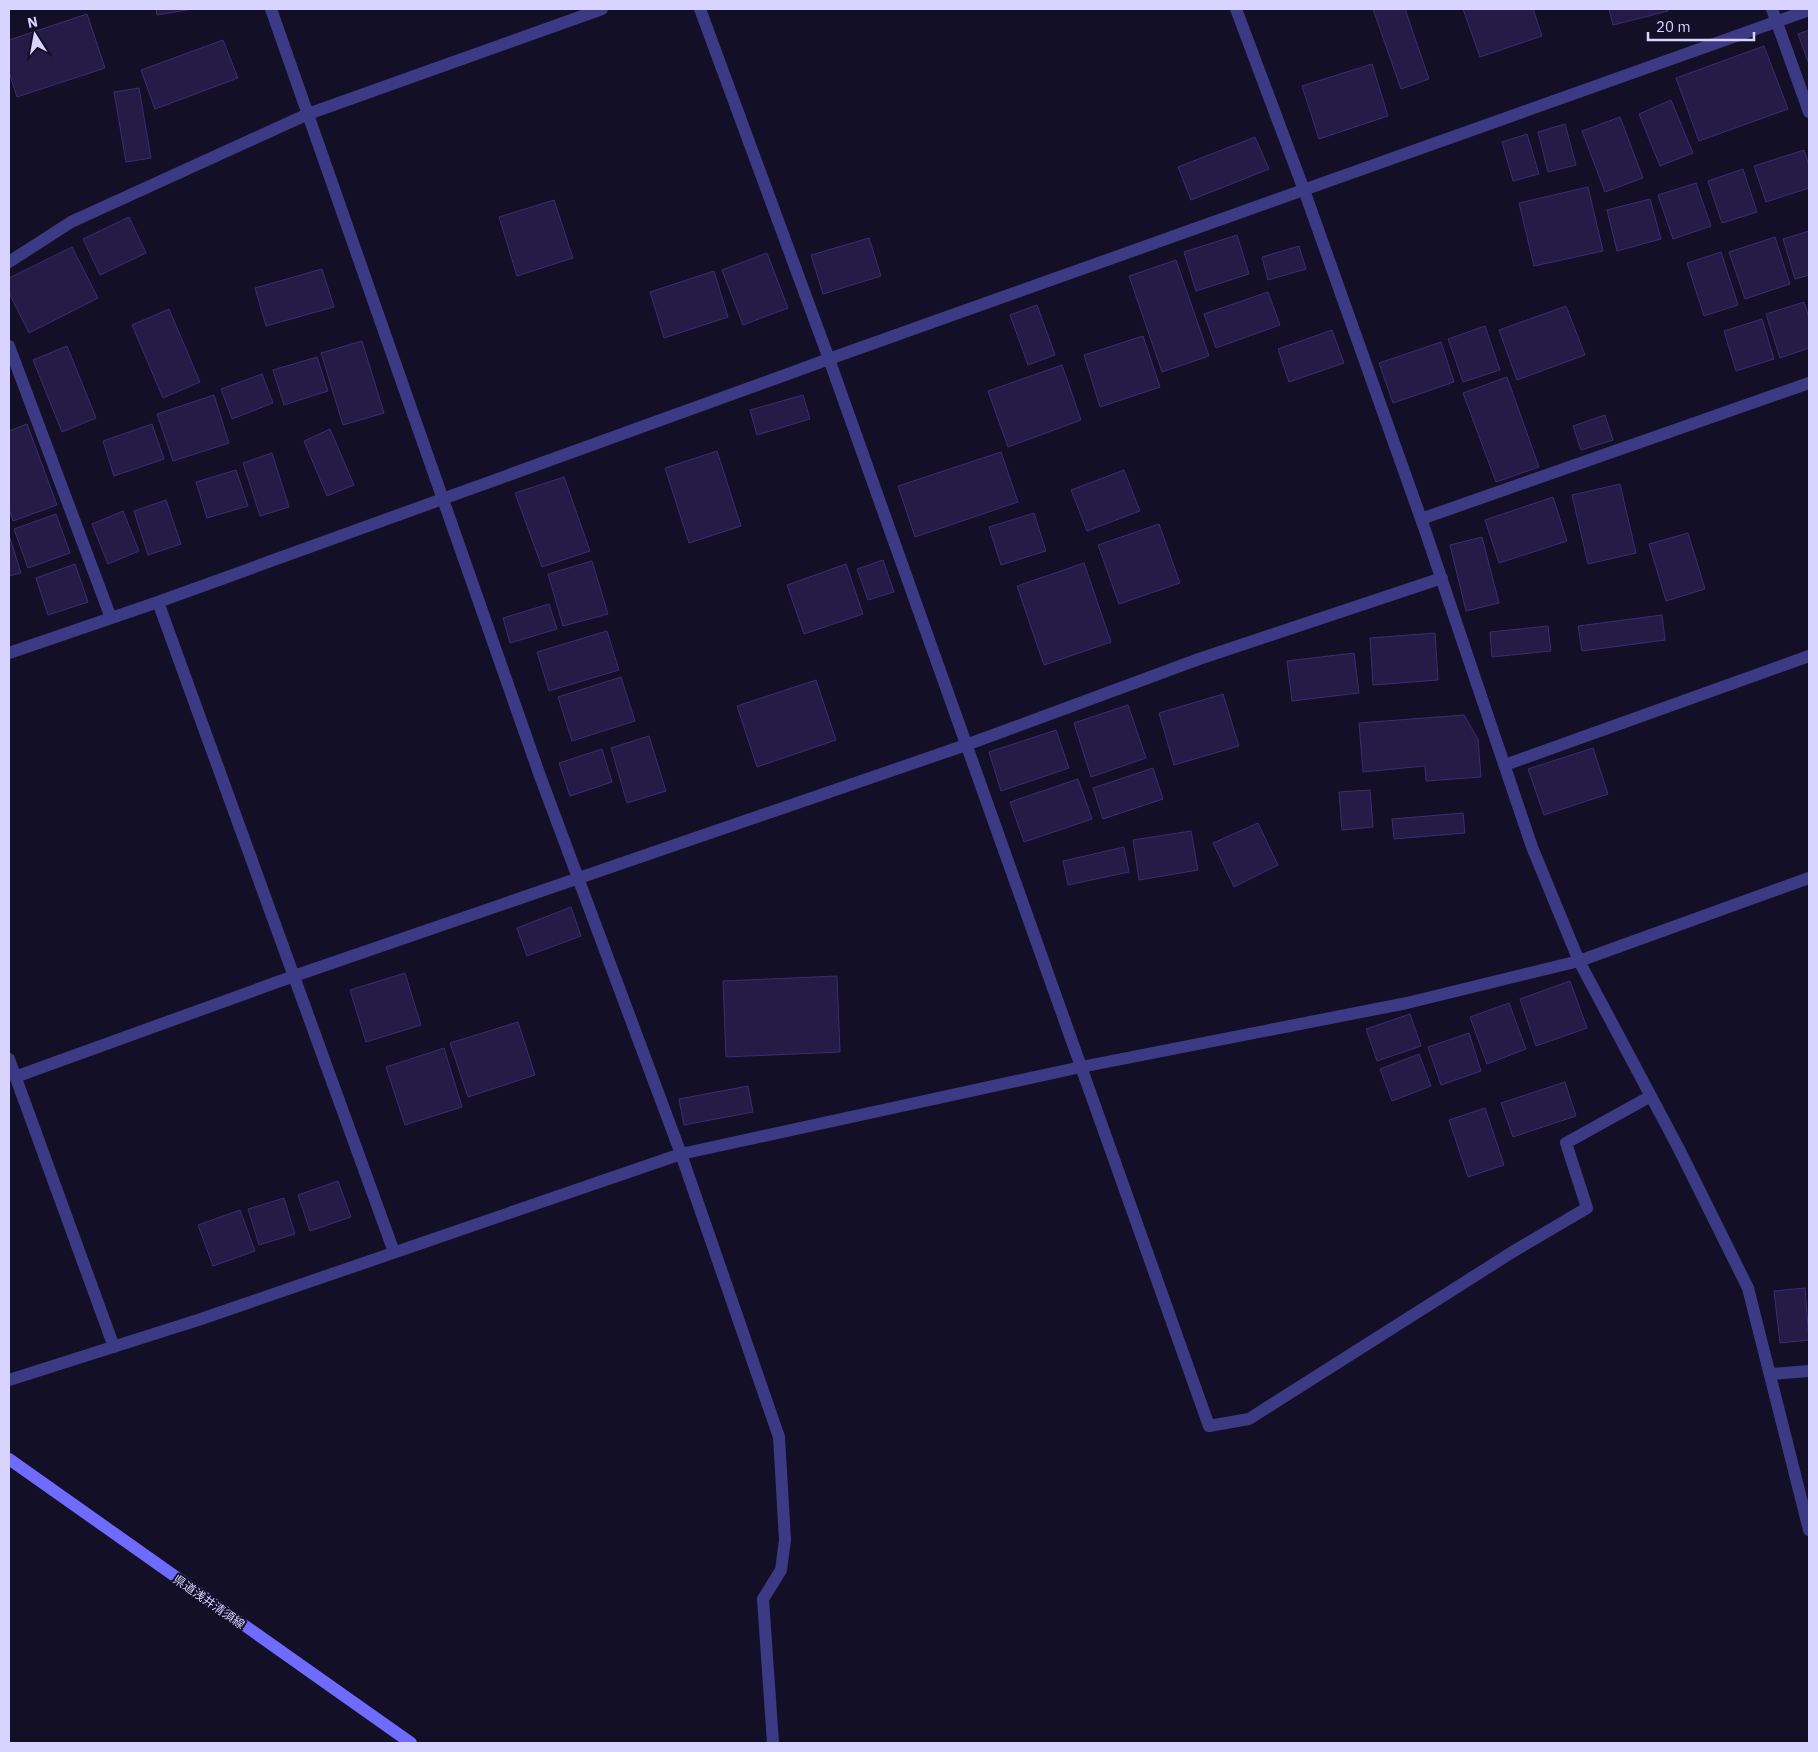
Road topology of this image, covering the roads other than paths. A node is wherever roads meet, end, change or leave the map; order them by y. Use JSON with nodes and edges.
{"nodes":[{"id":1,"x":271,"y":9,"type":"edge"},
{"id":2,"x":602,"y":9,"type":"edge"},
{"id":3,"x":700,"y":9,"type":"edge"},
{"id":4,"x":1236,"y":9,"type":"edge"},
{"id":5,"x":1772,"y":9,"type":"edge"},
{"id":6,"x":1809,"y":10,"type":"edge"},
{"id":7,"x":1777,"y":21,"type":"junction"},
{"id":8,"x":1809,"y":112,"type":"edge"},
{"id":9,"x":308,"y":114,"type":"junction"},
{"id":10,"x":1304,"y":190,"type":"junction"},
{"id":11,"x":9,"y":262,"type":"edge"},
{"id":12,"x":9,"y":346,"type":"edge"},
{"id":13,"x":829,"y":359,"type":"junction"},
{"id":14,"x":1809,"y":383,"type":"edge"},
{"id":15,"x":442,"y":498,"type":"junction"},
{"id":16,"x":1421,"y":518,"type":"junction"},
{"id":17,"x":1442,"y":578,"type":"junction"},
{"id":18,"x":158,"y":602,"type":"junction"},
{"id":19,"x":111,"y":618,"type":"junction"},
{"id":20,"x":9,"y":652,"type":"edge"},
{"id":21,"x":1809,"y":656,"type":"edge"},
{"id":22,"x":966,"y":745,"type":"junction"},
{"id":23,"x":1505,"y":765,"type":"junction"},
{"id":24,"x":1809,"y":878,"type":"edge"},
{"id":25,"x":579,"y":879,"type":"junction"},
{"id":26,"x":1579,"y":962,"type":"junction"},
{"id":27,"x":294,"y":976,"type":"junction"},
{"id":28,"x":9,"y":1059,"type":"edge"},
{"id":29,"x":1081,"y":1067,"type":"junction"},
{"id":30,"x":15,"y":1077,"type":"junction"},
{"id":31,"x":1651,"y":1096,"type":"junction"},
{"id":32,"x":681,"y":1154,"type":"junction"},
{"id":33,"x":394,"y":1252,"type":"junction"},
{"id":34,"x":114,"y":1347,"type":"junction"},
{"id":35,"x":1809,"y":1371,"type":"edge"},
{"id":36,"x":1771,"y":1374,"type":"junction"},
{"id":37,"x":9,"y":1380,"type":"edge"},
{"id":38,"x":9,"y":1459,"type":"edge"},
{"id":39,"x":1809,"y":1530,"type":"edge"},
{"id":40,"x":411,"y":1743,"type":"edge"},
{"id":41,"x":773,"y":1743,"type":"edge"}],
"edges":[{"from":1,"to":9,"type":"street"},
{"from":2,"to":9,"type":"street"},
{"from":3,"to":13,"type":"street"},
{"from":4,"to":10,"type":"street"},
{"from":5,"to":7,"type":"street"},
{"from":6,"to":7,"type":"street"},
{"from":7,"to":8,"type":"street"},
{"from":7,"to":10,"type":"street"},
{"from":9,"to":11,"type":"street"},
{"from":9,"to":15,"type":"street"},
{"from":10,"to":13,"type":"street"},
{"from":10,"to":16,"type":"street"},
{"from":12,"to":19,"type":"street"},
{"from":13,"to":15,"type":"street"},
{"from":13,"to":22,"type":"street"},
{"from":14,"to":16,"type":"street"},
{"from":15,"to":18,"type":"street"},
{"from":15,"to":25,"type":"street"},
{"from":16,"to":17,"type":"street"},
{"from":17,"to":22,"type":"street"},
{"from":17,"to":23,"type":"street"},
{"from":18,"to":19,"type":"street"},
{"from":18,"to":27,"type":"street"},
{"from":19,"to":20,"type":"street"},
{"from":21,"to":23,"type":"street"},
{"from":22,"to":25,"type":"street"},
{"from":22,"to":29,"type":"street"},
{"from":23,"to":26,"type":"street"},
{"from":24,"to":26,"type":"street"},
{"from":25,"to":27,"type":"street"},
{"from":25,"to":32,"type":"street"},
{"from":26,"to":29,"type":"street"},
{"from":26,"to":31,"type":"street"},
{"from":27,"to":30,"type":"street"},
{"from":27,"to":33,"type":"street"},
{"from":28,"to":30,"type":"street"},
{"from":29,"to":31,"type":"street"},
{"from":29,"to":32,"type":"street"},
{"from":30,"to":34,"type":"street"},
{"from":31,"to":36,"type":"street"},
{"from":32,"to":33,"type":"street"},
{"from":32,"to":41,"type":"street"},
{"from":33,"to":34,"type":"street"},
{"from":34,"to":37,"type":"street"},
{"from":35,"to":36,"type":"street"},
{"from":36,"to":39,"type":"street"},
{"from":38,"to":40,"type":"main road","name":"県道浅井清須線"}]}
